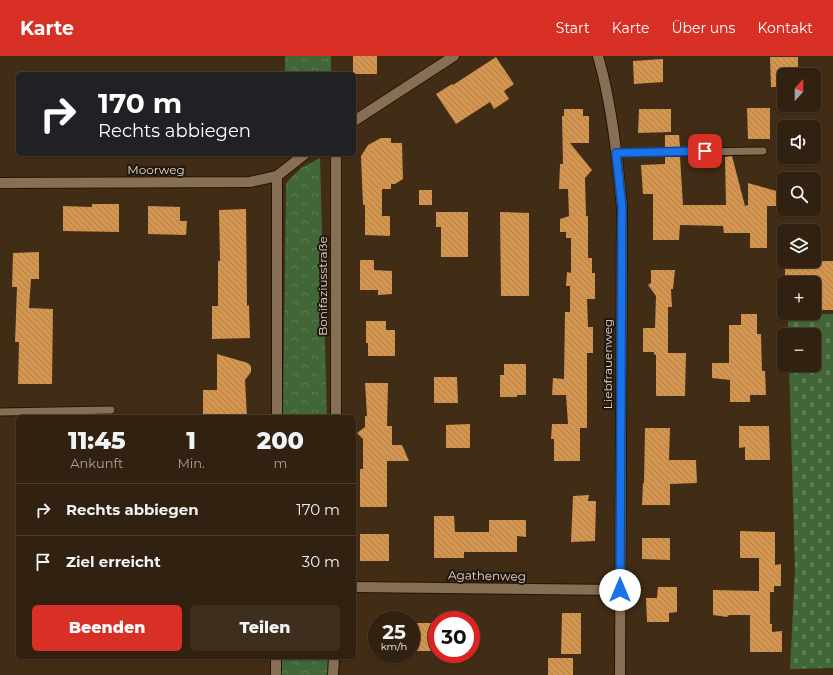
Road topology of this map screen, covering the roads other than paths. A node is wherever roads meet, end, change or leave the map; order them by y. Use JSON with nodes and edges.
{"nodes":[{"id":1,"x":454,"y":56,"type":"edge"},
{"id":2,"x":598,"y":56,"type":"edge"},
{"id":3,"x":356,"y":120,"type":"edge"},
{"id":4,"x":763,"y":151,"type":"dead end"},
{"id":5,"x":616,"y":153,"type":"junction"},
{"id":6,"x":302,"y":156,"type":"edge"},
{"id":7,"x":336,"y":156,"type":"edge"},
{"id":8,"x":277,"y":176,"type":"junction"},
{"id":9,"x":0,"y":183,"type":"edge"},
{"id":10,"x":111,"y":410,"type":"dead end"},
{"id":11,"x":0,"y":412,"type":"edge"},
{"id":12,"x":276,"y":415,"type":"edge"},
{"id":13,"x":336,"y":415,"type":"edge"},
{"id":14,"x":356,"y":587,"type":"edge"},
{"id":15,"x":620,"y":590,"type":"junction"},
{"id":16,"x":276,"y":659,"type":"edge"},
{"id":17,"x":334,"y":659,"type":"edge"},
{"id":18,"x":276,"y":675,"type":"edge"},
{"id":19,"x":333,"y":675,"type":"edge"},
{"id":20,"x":620,"y":675,"type":"edge"}],
"edges":[{"from":1,"to":3,"type":"street"},
{"from":2,"to":5,"type":"street","name":"Liebfrauenweg"},
{"from":4,"to":5,"type":"lane"},
{"from":5,"to":15,"type":"street","name":"Liebfrauenweg"},
{"from":6,"to":8,"type":"street","name":"Moorweg"},
{"from":7,"to":13,"type":"street","name":"Bonifaziusstraße"},
{"from":8,"to":9,"type":"street","name":"Moorweg"},
{"from":8,"to":12,"type":"street"},
{"from":10,"to":11,"type":"lane"},
{"from":14,"to":15,"type":"street","name":"Agathenweg"},
{"from":15,"to":20,"type":"street","name":"Liebfrauenweg"},
{"from":16,"to":18,"type":"street"},
{"from":17,"to":19,"type":"street"}]}
